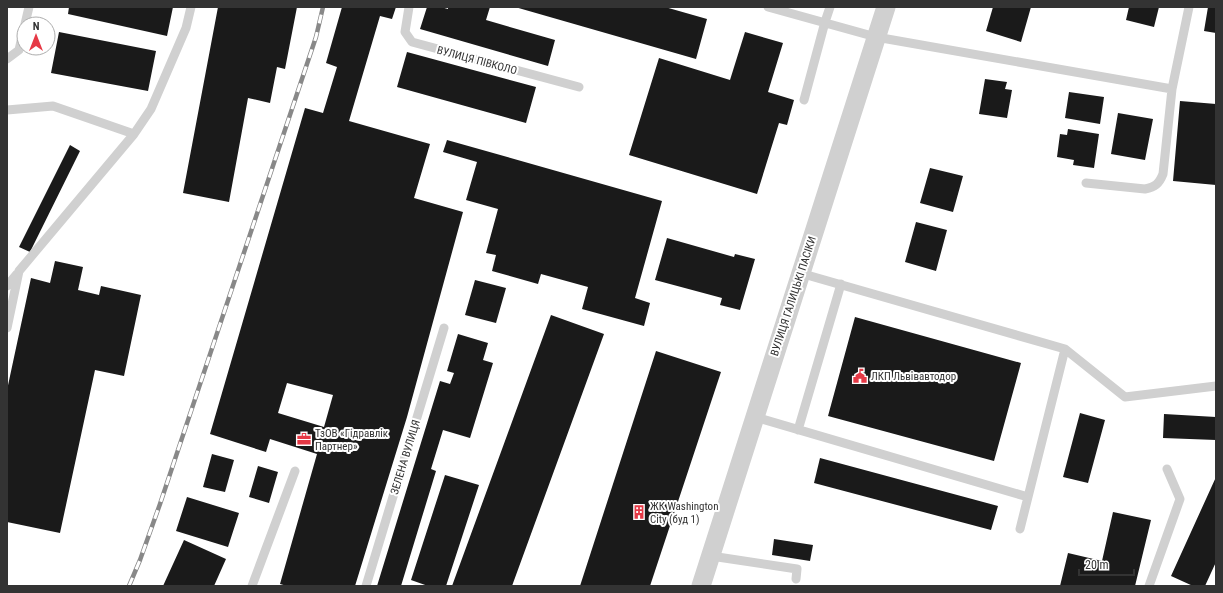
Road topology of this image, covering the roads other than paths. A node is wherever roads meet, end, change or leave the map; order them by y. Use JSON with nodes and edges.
{"nodes":[{"id":1,"x":191,"y":7,"type":"edge"},
{"id":2,"x":409,"y":7,"type":"edge"},
{"id":3,"x":768,"y":7,"type":"edge"},
{"id":4,"x":830,"y":7,"type":"edge"},
{"id":5,"x":886,"y":7,"type":"edge"},
{"id":6,"x":1189,"y":7,"type":"edge"},
{"id":7,"x":825,"y":22,"type":"junction"},
{"id":8,"x":876,"y":37,"type":"junction"},
{"id":9,"x":16,"y":52,"type":"edge"},
{"id":10,"x":7,"y":59,"type":"edge"},
{"id":11,"x":579,"y":87,"type":"dead end"},
{"id":12,"x":1172,"y":89,"type":"junction"},
{"id":13,"x":804,"y":100,"type":"dead end"},
{"id":14,"x":7,"y":110,"type":"edge"},
{"id":15,"x":134,"y":134,"type":"junction"},
{"id":16,"x":1086,"y":183,"type":"dead end"},
{"id":17,"x":19,"y":271,"type":"junction"},
{"id":18,"x":800,"y":273,"type":"junction"},
{"id":19,"x":841,"y":284,"type":"junction"},
{"id":20,"x":7,"y":286,"type":"edge"},
{"id":21,"x":7,"y":328,"type":"edge"},
{"id":22,"x":444,"y":328,"type":"dead end"},
{"id":23,"x":1065,"y":349,"type":"junction"},
{"id":24,"x":1216,"y":386,"type":"edge"},
{"id":25,"x":755,"y":417,"type":"junction"},
{"id":26,"x":798,"y":430,"type":"junction"},
{"id":27,"x":1167,"y":469,"type":"dead end"},
{"id":28,"x":295,"y":471,"type":"dead end"},
{"id":29,"x":1028,"y":497,"type":"junction"},
{"id":30,"x":1020,"y":529,"type":"dead end"},
{"id":31,"x":711,"y":556,"type":"junction"},
{"id":32,"x":796,"y":579,"type":"dead end"},
{"id":33,"x":252,"y":586,"type":"edge"},
{"id":34,"x":366,"y":586,"type":"edge"},
{"id":35,"x":701,"y":586,"type":"edge"},
{"id":36,"x":1149,"y":586,"type":"edge"}],
"edges":[{"from":1,"to":15,"type":"lane"},
{"from":2,"to":11,"type":"lane","name":"ВУЛИЦЯ ПІВКОЛО"},
{"from":3,"to":7,"type":"lane"},
{"from":4,"to":7,"type":"lane"},
{"from":5,"to":8,"type":"street","name":"ВУЛИЦЯ ГАЛИЦЬКІ ПАСІКИ"},
{"from":6,"to":12,"type":"lane"},
{"from":7,"to":8,"type":"lane"},
{"from":7,"to":13,"type":"lane"},
{"from":8,"to":12,"type":"lane"},
{"from":8,"to":18,"type":"street","name":"ВУЛИЦЯ ГАЛИЦЬКІ ПАСІКИ"},
{"from":9,"to":10,"type":"lane"},
{"from":12,"to":16,"type":"lane"},
{"from":14,"to":15,"type":"lane"},
{"from":15,"to":17,"type":"lane"},
{"from":17,"to":20,"type":"lane"},
{"from":17,"to":21,"type":"lane"},
{"from":18,"to":19,"type":"lane"},
{"from":18,"to":25,"type":"street","name":"ВУЛИЦЯ ГАЛИЦЬКІ ПАСІКИ"},
{"from":19,"to":23,"type":"lane"},
{"from":19,"to":26,"type":"lane"},
{"from":22,"to":34,"type":"lane","name":"ЗЕЛЕНА ВУЛИЦЯ"},
{"from":23,"to":24,"type":"lane"},
{"from":23,"to":29,"type":"lane"},
{"from":25,"to":26,"type":"lane"},
{"from":25,"to":31,"type":"street","name":"ВУЛИЦЯ ГАЛИЦЬКІ ПАСІКИ"},
{"from":26,"to":29,"type":"lane"},
{"from":27,"to":36,"type":"lane"},
{"from":28,"to":33,"type":"lane"},
{"from":29,"to":30,"type":"lane"},
{"from":31,"to":32,"type":"lane"},
{"from":31,"to":35,"type":"street","name":"ВУЛИЦЯ ГАЛИЦЬКІ ПАСІКИ"}]}
